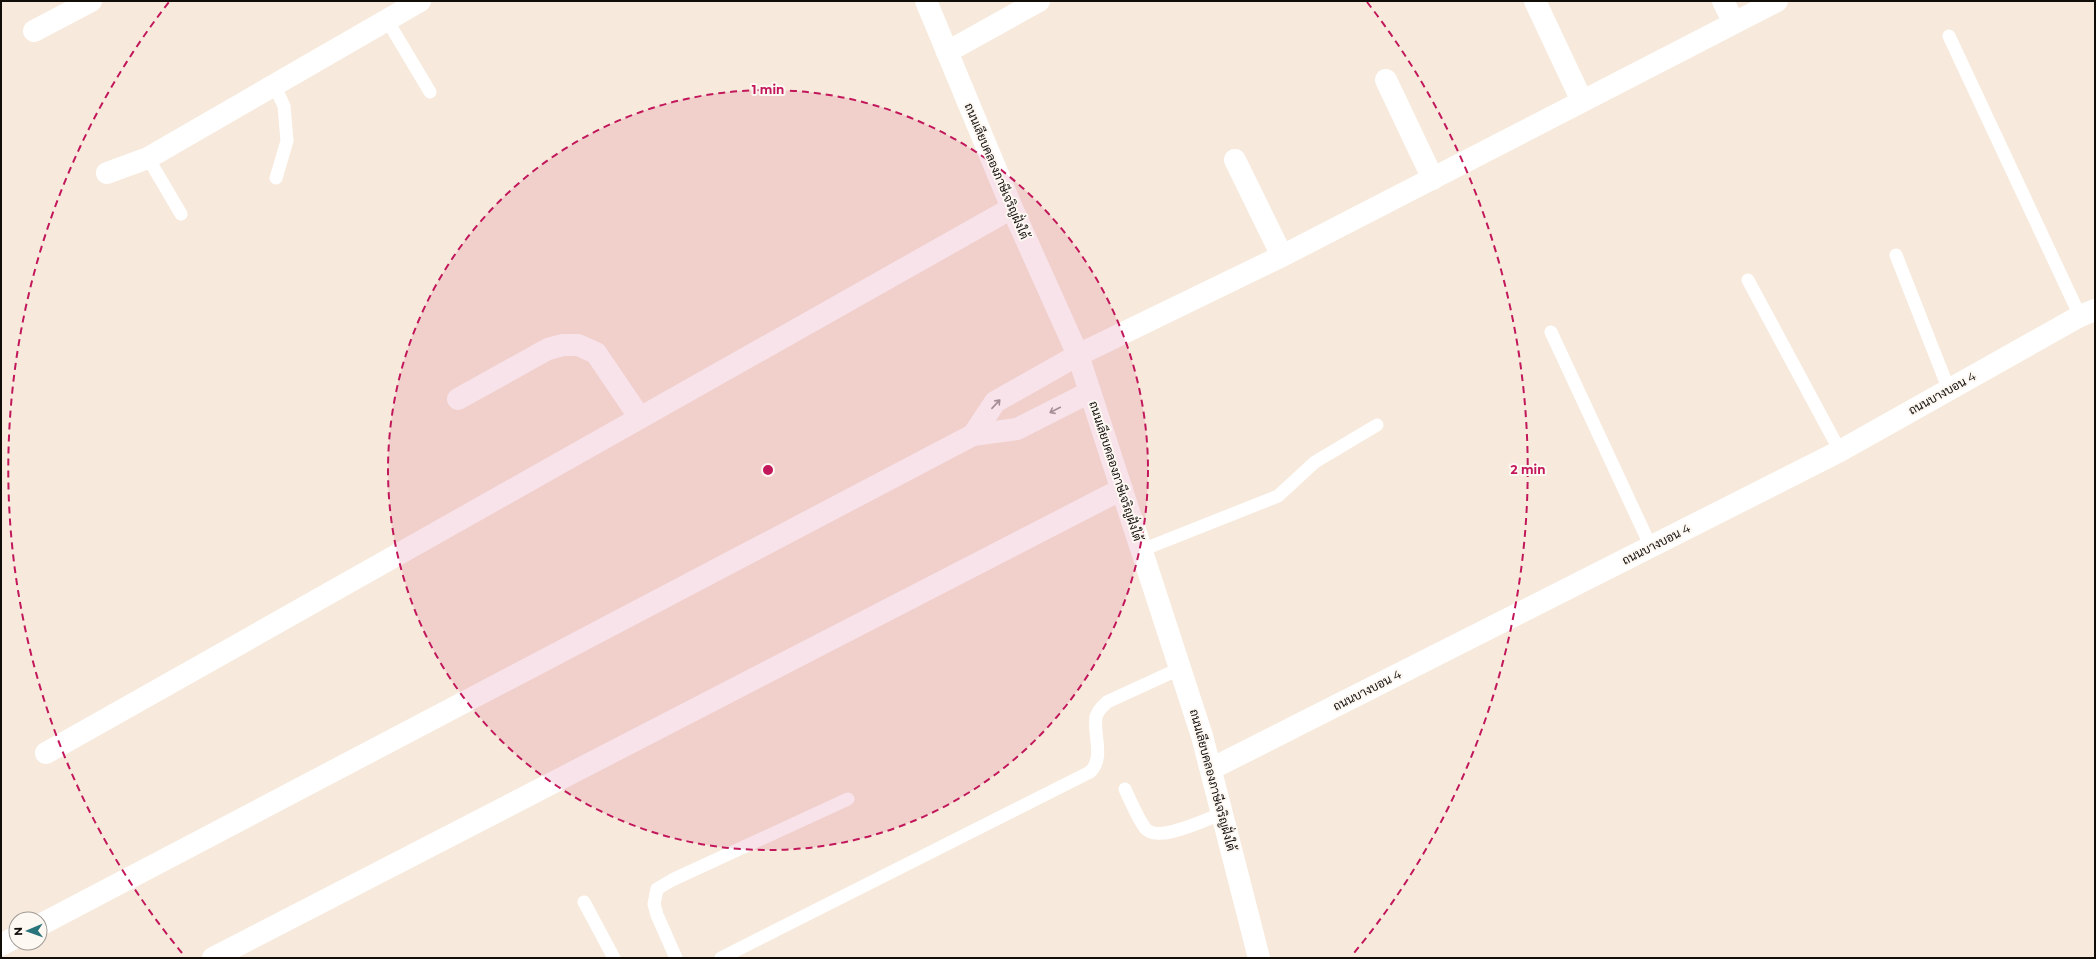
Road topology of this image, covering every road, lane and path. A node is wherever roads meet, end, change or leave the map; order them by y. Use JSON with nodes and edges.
{"nodes":[{"id":1,"x":91,"y":1,"type":"edge"},
{"id":2,"x":420,"y":1,"type":"edge"},
{"id":3,"x":926,"y":1,"type":"edge"},
{"id":4,"x":1039,"y":1,"type":"edge"},
{"id":5,"x":1535,"y":1,"type":"edge"},
{"id":6,"x":1723,"y":1,"type":"edge"},
{"id":7,"x":1777,"y":1,"type":"edge"},
{"id":8,"x":387,"y":20,"type":"junction"},
{"id":9,"x":1734,"y":23,"type":"junction"},
{"id":10,"x":34,"y":31,"type":"dead end"},
{"id":11,"x":1949,"y":36,"type":"dead end"},
{"id":12,"x":947,"y":52,"type":"junction"},
{"id":13,"x":1386,"y":80,"type":"dead end"},
{"id":14,"x":274,"y":85,"type":"junction"},
{"id":15,"x":430,"y":92,"type":"dead end"},
{"id":16,"x":1582,"y":101,"type":"junction"},
{"id":17,"x":148,"y":158,"type":"junction"},
{"id":18,"x":1236,"y":160,"type":"dead end"},
{"id":19,"x":107,"y":173,"type":"dead end"},
{"id":20,"x":276,"y":178,"type":"dead end"},
{"id":21,"x":1433,"y":179,"type":"junction"},
{"id":22,"x":1012,"y":208,"type":"junction"},
{"id":23,"x":181,"y":214,"type":"dead end"},
{"id":24,"x":1896,"y":255,"type":"dead end"},
{"id":25,"x":1282,"y":256,"type":"junction"},
{"id":26,"x":1748,"y":280,"type":"dead end"},
{"id":27,"x":2088,"y":313,"type":"edge"},
{"id":28,"x":1551,"y":332,"type":"dead end"},
{"id":29,"x":1078,"y":355,"type":"junction"},
{"id":30,"x":1949,"y":390,"type":"junction"},
{"id":31,"x":1090,"y":392,"type":"junction"},
{"id":32,"x":458,"y":399,"type":"dead end"},
{"id":33,"x":640,"y":418,"type":"junction"},
{"id":34,"x":1377,"y":425,"type":"dead end"},
{"id":35,"x":973,"y":435,"type":"junction"},
{"id":36,"x":1840,"y":451,"type":"junction"},
{"id":37,"x":1122,"y":489,"type":"junction"},
{"id":38,"x":1651,"y":547,"type":"junction"},
{"id":39,"x":1142,"y":550,"type":"junction"},
{"id":40,"x":1181,"y":668,"type":"junction"},
{"id":41,"x":46,"y":754,"type":"dead end"},
{"id":42,"x":1211,"y":769,"type":"junction"},
{"id":43,"x":1125,"y":789,"type":"dead end"},
{"id":44,"x":848,"y":799,"type":"dead end"},
{"id":45,"x":1222,"y":813,"type":"junction"},
{"id":46,"x":584,"y":902,"type":"dead end"},
{"id":47,"x":48,"y":921,"type":"edge"},
{"id":48,"x":213,"y":958,"type":"edge"},
{"id":49,"x":614,"y":958,"type":"edge"},
{"id":50,"x":676,"y":958,"type":"edge"},
{"id":51,"x":721,"y":958,"type":"edge"},
{"id":52,"x":1259,"y":958,"type":"edge"}],
"edges":[{"from":1,"to":10,"type":"street"},
{"from":2,"to":8,"type":"street"},
{"from":3,"to":12,"type":"street","name":"ถนนเลียบคลองภาษีเจริญฝั่งใต้"},
{"from":4,"to":12,"type":"street"},
{"from":5,"to":16,"type":"street"},
{"from":6,"to":9,"type":"street"},
{"from":7,"to":9,"type":"street"},
{"from":8,"to":14,"type":"street"},
{"from":8,"to":15,"type":"lane"},
{"from":9,"to":16,"type":"street"},
{"from":11,"to":27,"type":"lane"},
{"from":12,"to":22,"type":"street","name":"ถนนเลียบคลองภาษีเจริญฝั่งใต้"},
{"from":13,"to":21,"type":"street"},
{"from":14,"to":17,"type":"street"},
{"from":14,"to":20,"type":"lane"},
{"from":16,"to":21,"type":"street"},
{"from":17,"to":19,"type":"street"},
{"from":17,"to":23,"type":"lane"},
{"from":18,"to":25,"type":"street"},
{"from":21,"to":25,"type":"street"},
{"from":22,"to":29,"type":"street","name":"ถนนเลียบคลองภาษีเจริญฝั่งใต้"},
{"from":22,"to":33,"type":"street"},
{"from":24,"to":30,"type":"lane"},
{"from":25,"to":29,"type":"street"},
{"from":26,"to":36,"type":"lane"},
{"from":27,"to":30,"type":"street","name":"ถนนบางบอน 4"},
{"from":28,"to":38,"type":"lane"},
{"from":29,"to":31,"type":"street","name":"ถนนเลียบคลองภาษีเจริญฝั่งใต้"},
{"from":35,"to":29,"type":"street","one_way":true},
{"from":30,"to":36,"type":"street","name":"ถนนบางบอน 4"},
{"from":31,"to":35,"type":"street","one_way":true},
{"from":31,"to":37,"type":"street","name":"ถนนเลียบคลองภาษีเจริญฝั่งใต้"},
{"from":32,"to":33,"type":"street"},
{"from":33,"to":41,"type":"street"},
{"from":34,"to":39,"type":"lane"},
{"from":35,"to":47,"type":"street"},
{"from":36,"to":38,"type":"street","name":"ถนนบางบอน 4"},
{"from":37,"to":39,"type":"street","name":"ถนนเลียบคลองภาษีเจริญฝั่งใต้"},
{"from":37,"to":48,"type":"street"},
{"from":38,"to":42,"type":"street","name":"ถนนบางบอน 4"},
{"from":39,"to":40,"type":"street","name":"ถนนเลียบคลองภาษีเจริญฝั่งใต้"},
{"from":40,"to":42,"type":"street","name":"ถนนเลียบคลองภาษีเจริญฝั่งใต้"},
{"from":40,"to":51,"type":"lane"},
{"from":42,"to":45,"type":"street","name":"ถนนเลียบคลองภาษีเจริญฝั่งใต้"},
{"from":43,"to":45,"type":"lane"},
{"from":44,"to":50,"type":"lane"},
{"from":45,"to":52,"type":"street","name":"ถนนเลียบคลองภาษีเจริญฝั่งใต้"},
{"from":46,"to":49,"type":"lane"}]}
